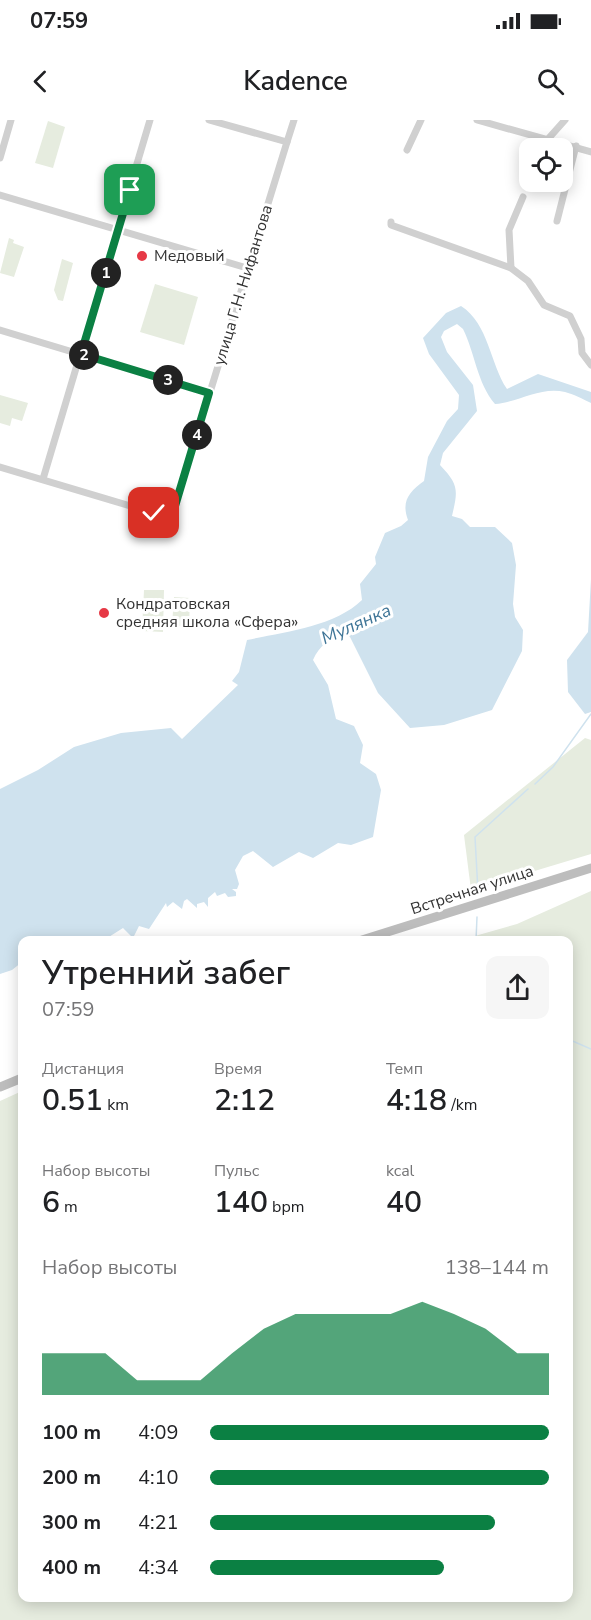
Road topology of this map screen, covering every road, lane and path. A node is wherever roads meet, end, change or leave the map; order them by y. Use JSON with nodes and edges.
{"nodes":[{"id":1,"x":11,"y":120,"type":"edge"},
{"id":2,"x":150,"y":120,"type":"edge"},
{"id":3,"x":209,"y":120,"type":"edge"},
{"id":4,"x":294,"y":120,"type":"edge"},
{"id":5,"x":421,"y":120,"type":"edge"},
{"id":6,"x":477,"y":120,"type":"edge"},
{"id":7,"x":565,"y":120,"type":"edge"},
{"id":8,"x":541,"y":138,"type":"edge"},
{"id":9,"x":550,"y":138,"type":"edge"},
{"id":10,"x":287,"y":142,"type":"junction"},
{"id":11,"x":573,"y":145,"type":"edge"},
{"id":12,"x":576,"y":146,"type":"junction"},
{"id":13,"x":407,"y":150,"type":"dead end"},
{"id":14,"x":591,"y":152,"type":"edge"},
{"id":15,"x":0,"y":158,"type":"edge"},
{"id":16,"x":0,"y":195,"type":"edge"},
{"id":17,"x":524,"y":197,"type":"dead end"},
{"id":18,"x":557,"y":221,"type":"dead end"},
{"id":19,"x":391,"y":222,"type":"dead end"},
{"id":20,"x":119,"y":230,"type":"junction"},
{"id":21,"x":247,"y":268,"type":"junction"},
{"id":22,"x":511,"y":268,"type":"junction"},
{"id":23,"x":0,"y":330,"type":"edge"},
{"id":24,"x":81,"y":354,"type":"junction"},
{"id":25,"x":591,"y":365,"type":"edge"},
{"id":26,"x":209,"y":393,"type":"junction"},
{"id":27,"x":0,"y":467,"type":"edge"},
{"id":28,"x":43,"y":479,"type":"junction"},
{"id":29,"x":591,"y":868,"type":"edge"},
{"id":30,"x":375,"y":936,"type":"edge"},
{"id":31,"x":18,"y":1080,"type":"edge"},
{"id":32,"x":0,"y":1087,"type":"edge"}],
"edges":[{"from":1,"to":15,"type":"street"},
{"from":2,"to":20,"type":"street"},
{"from":3,"to":10,"type":"street"},
{"from":4,"to":10,"type":"street","name":"улица Г.Н. Нифантова"},
{"from":5,"to":13,"type":"street"},
{"from":6,"to":8,"type":"street"},
{"from":7,"to":9,"type":"street"},
{"from":10,"to":21,"type":"street","name":"улица Г.Н. Нифантова"},
{"from":11,"to":12,"type":"street"},
{"from":12,"to":14,"type":"street"},
{"from":12,"to":18,"type":"street"},
{"from":16,"to":20,"type":"street"},
{"from":17,"to":22,"type":"street"},
{"from":19,"to":22,"type":"street"},
{"from":20,"to":21,"type":"street"},
{"from":20,"to":24,"type":"street"},
{"from":21,"to":26,"type":"street","name":"улица Г.Н. Нифантова"},
{"from":22,"to":25,"type":"street"},
{"from":23,"to":24,"type":"street"},
{"from":24,"to":26,"type":"street"},
{"from":24,"to":28,"type":"street"},
{"from":26,"to":28,"type":"street","name":"улица Г.Н. Нифантова"},
{"from":27,"to":28,"type":"street"},
{"from":29,"to":30,"type":"main road","name":"Встречная улица"},
{"from":31,"to":32,"type":"main road"}]}
